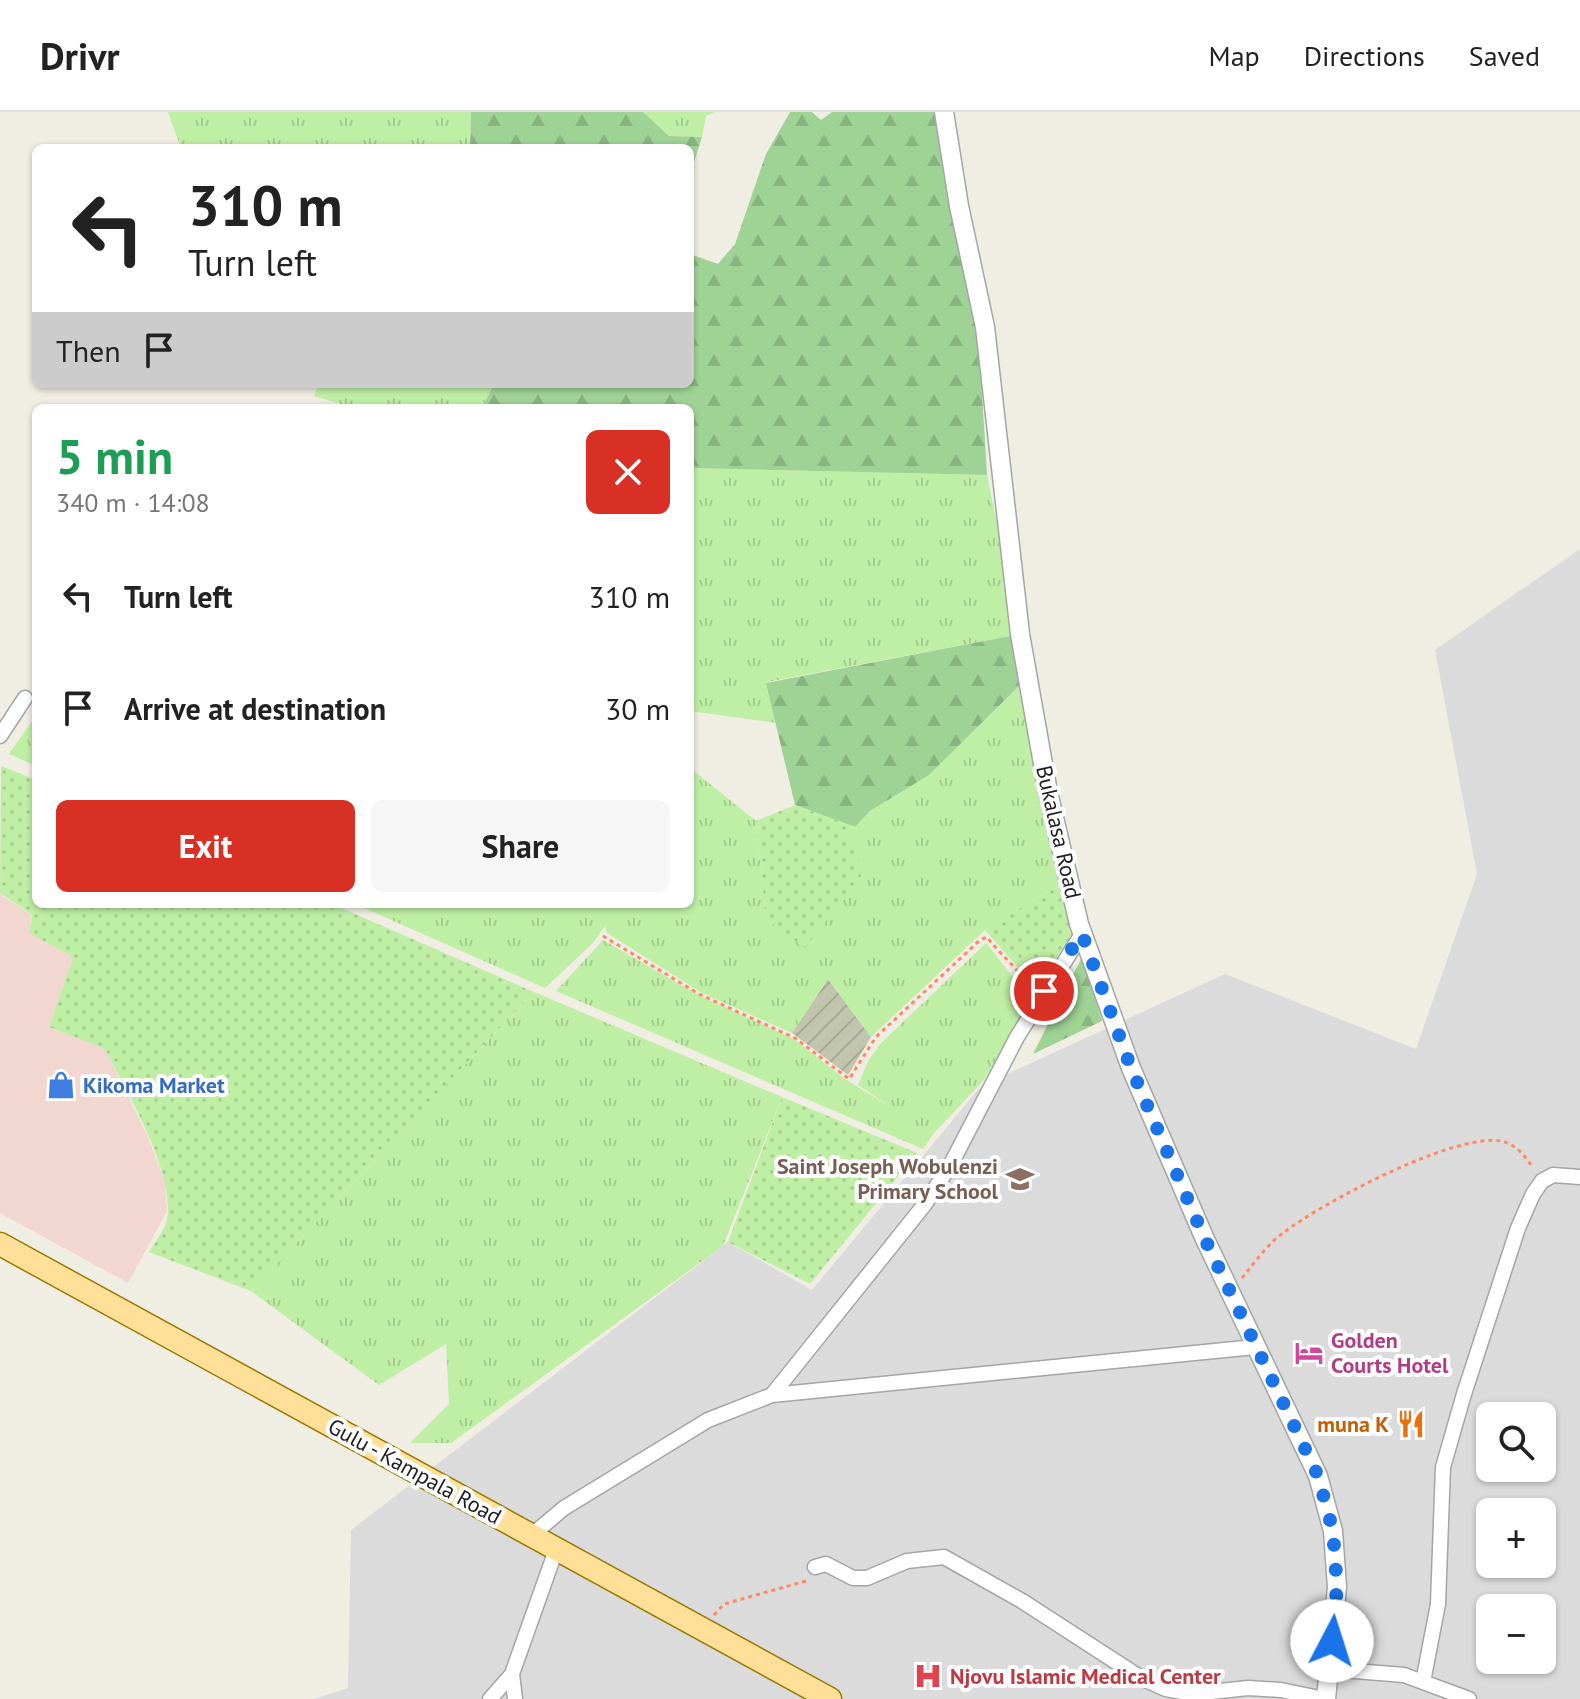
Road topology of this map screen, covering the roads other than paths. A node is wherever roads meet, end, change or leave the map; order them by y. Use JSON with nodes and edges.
{"nodes":[{"id":1,"x":944,"y":112,"type":"edge"},
{"id":2,"x":25,"y":698,"type":"dead end"},
{"id":3,"x":0,"y":736,"type":"edge"},
{"id":4,"x":1082,"y":934,"type":"junction"},
{"id":5,"x":1580,"y":1177,"type":"edge"},
{"id":6,"x":0,"y":1244,"type":"edge"},
{"id":7,"x":1255,"y":1347,"type":"junction"},
{"id":8,"x":772,"y":1395,"type":"junction"},
{"id":9,"x":532,"y":1535,"type":"junction"},
{"id":10,"x":556,"y":1550,"type":"junction"},
{"id":11,"x":815,"y":1567,"type":"road end"},
{"id":12,"x":1330,"y":1669,"type":"junction"},
{"id":13,"x":512,"y":1674,"type":"junction"},
{"id":14,"x":1423,"y":1682,"type":"junction"},
{"id":15,"x":490,"y":1699,"type":"edge"},
{"id":16,"x":515,"y":1699,"type":"edge"},
{"id":17,"x":830,"y":1699,"type":"edge"},
{"id":18,"x":1325,"y":1699,"type":"edge"},
{"id":19,"x":1469,"y":1699,"type":"edge"}],
"edges":[{"from":1,"to":4,"type":"street","name":"Bukalasa Road"},
{"from":2,"to":3,"type":"street"},
{"from":4,"to":7,"type":"street","name":"Bukalasa Road"},
{"from":4,"to":8,"type":"street"},
{"from":5,"to":14,"type":"street"},
{"from":6,"to":9,"type":"main road","name":"Gulu - Kampala Road"},
{"from":7,"to":8,"type":"street"},
{"from":7,"to":12,"type":"street","name":"Bukalasa Road"},
{"from":8,"to":9,"type":"street"},
{"from":9,"to":10,"type":"main road","name":"Gulu - Kampala Road"},
{"from":10,"to":13,"type":"street"},
{"from":10,"to":17,"type":"main road","name":"Gulu - Kampala Road"},
{"from":11,"to":18,"type":"street"},
{"from":12,"to":14,"type":"street"},
{"from":12,"to":18,"type":"street","name":"Bukalasa Road"},
{"from":13,"to":15,"type":"street"},
{"from":13,"to":16,"type":"street"},
{"from":14,"to":19,"type":"street"}]}
